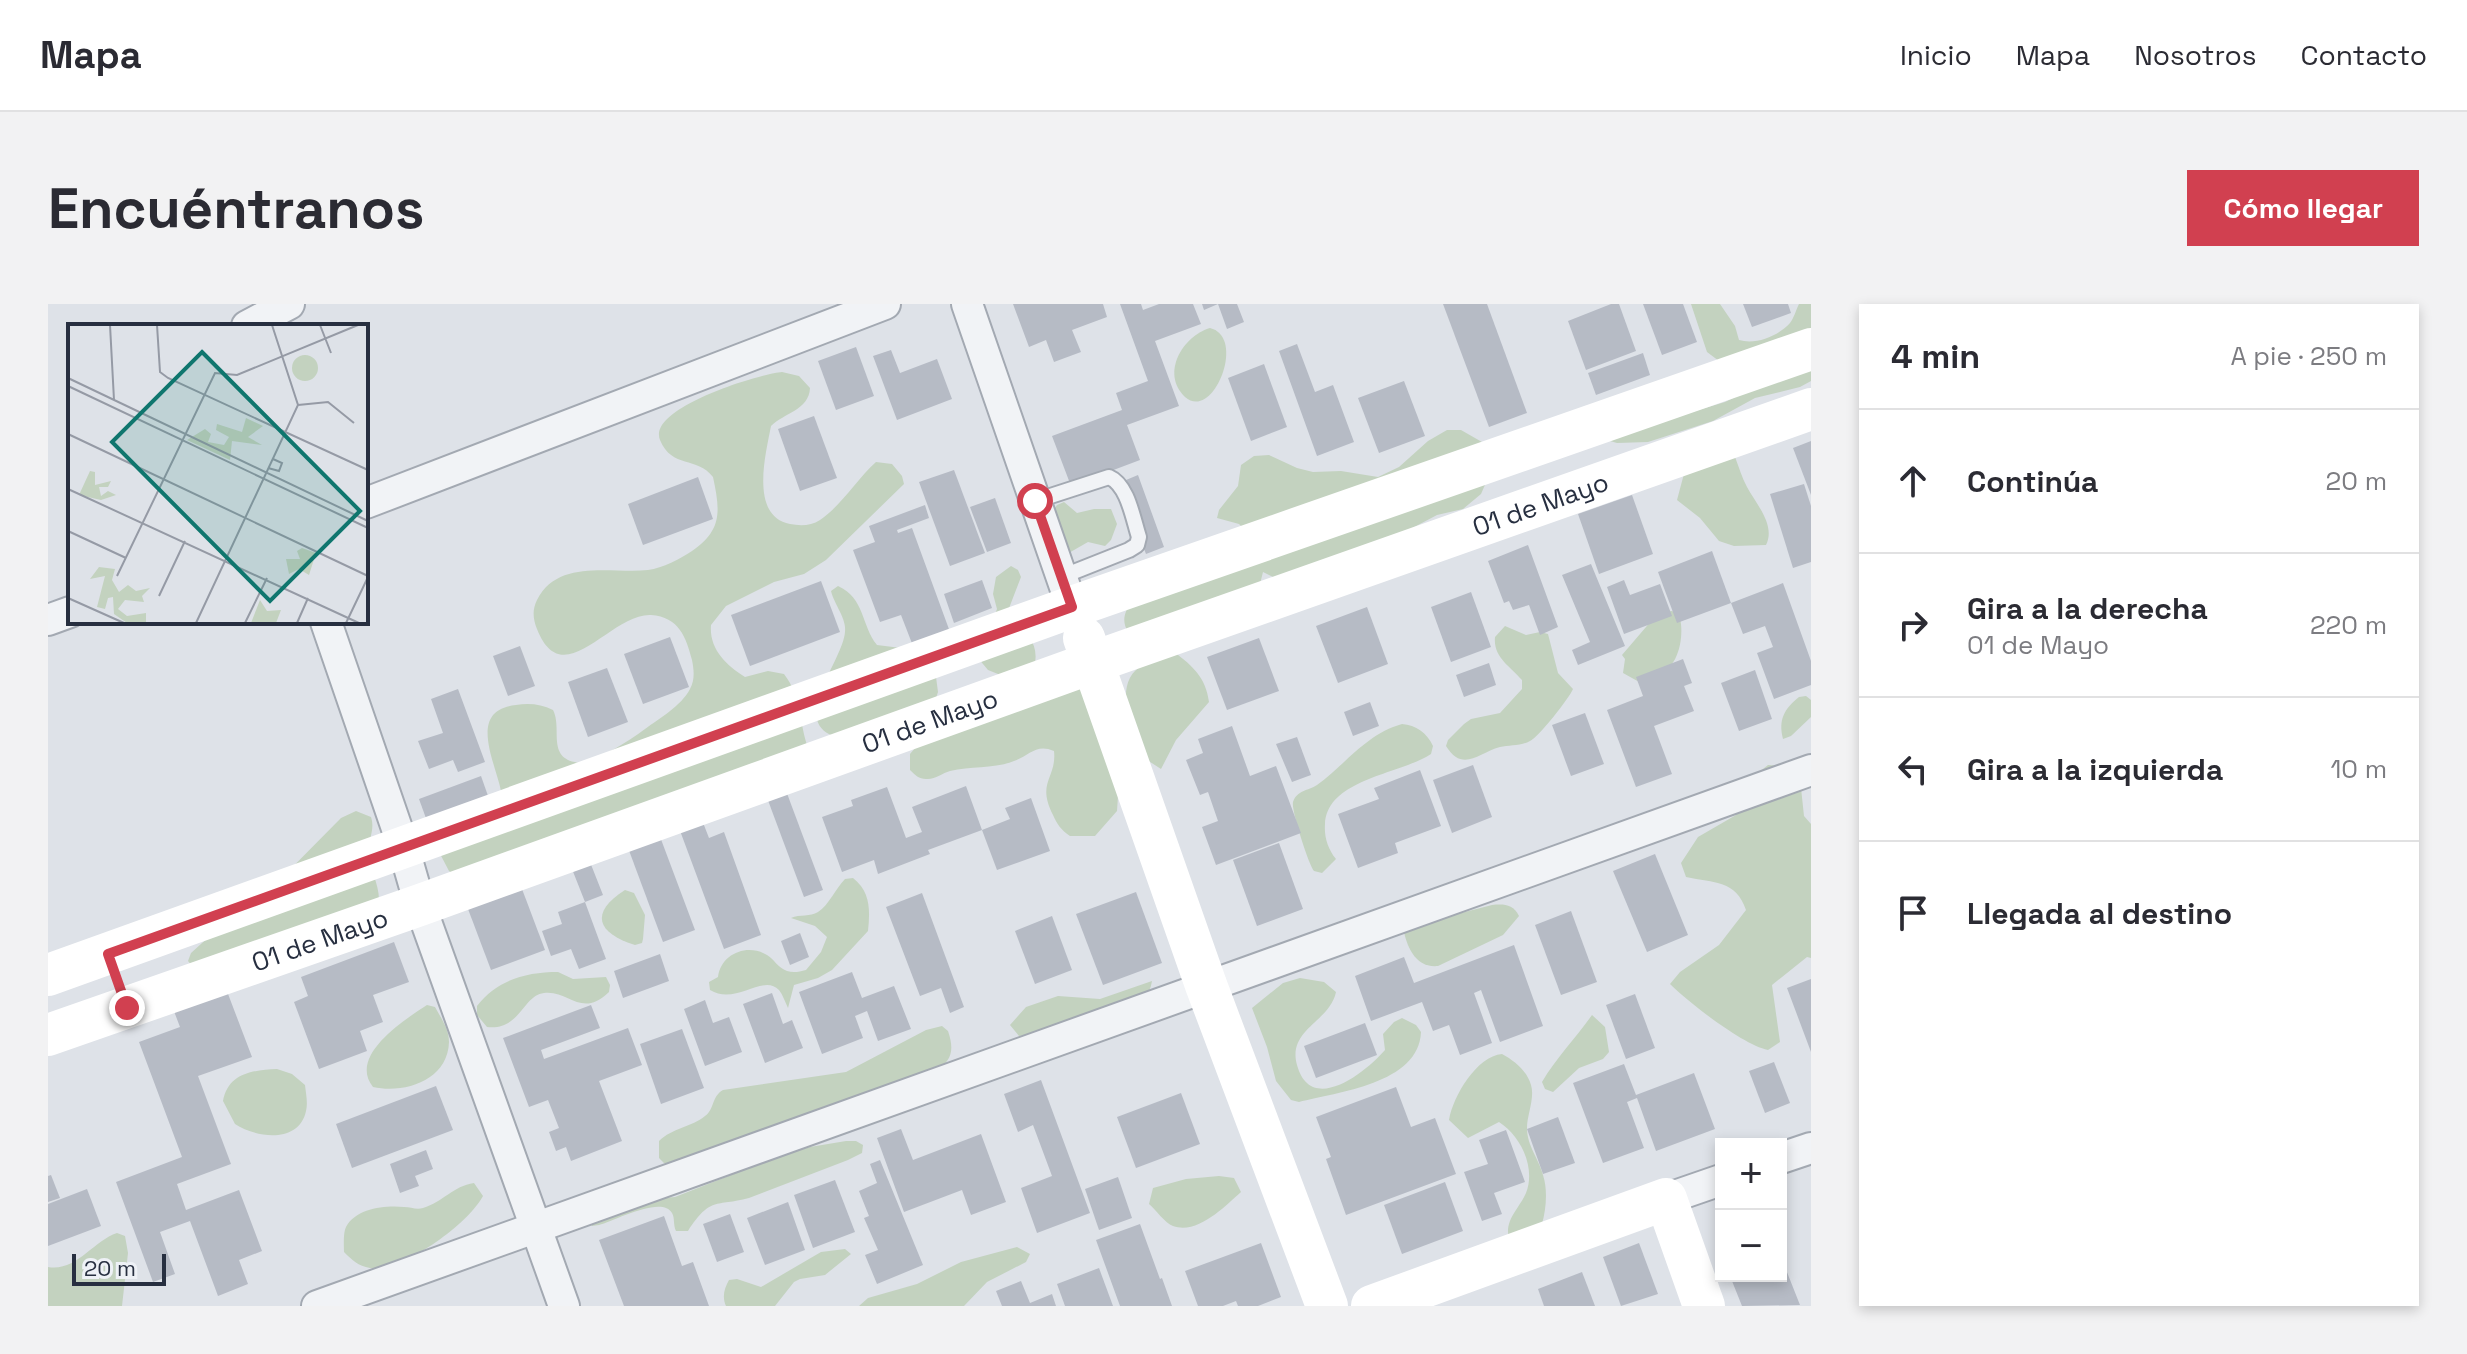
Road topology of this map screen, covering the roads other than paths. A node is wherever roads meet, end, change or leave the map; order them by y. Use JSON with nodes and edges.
{"nodes":[{"id":1,"x":289,"y":304,"type":"edge"},
{"id":2,"x":885,"y":304,"type":"edge"},
{"id":3,"x":967,"y":304,"type":"edge"},
{"id":4,"x":251,"y":324,"type":"edge"},
{"id":5,"x":1811,"y":349,"type":"edge"},
{"id":6,"x":1811,"y":409,"type":"edge"},
{"id":7,"x":1035,"y":501,"type":"junction"},
{"id":8,"x":368,"y":502,"type":"edge"},
{"id":9,"x":1066,"y":592,"type":"junction"},
{"id":10,"x":68,"y":613,"type":"edge"},
{"id":11,"x":48,"y":620,"type":"edge"},
{"id":12,"x":327,"y":624,"type":"edge"},
{"id":13,"x":1094,"y":662,"type":"junction"},
{"id":14,"x":1811,"y":770,"type":"edge"},
{"id":15,"x":403,"y":846,"type":"junction"},
{"id":16,"x":420,"y":905,"type":"junction"},
{"id":17,"x":108,"y":954,"type":"junction"},
{"id":18,"x":48,"y":975,"type":"edge"},
{"id":19,"x":1206,"y":985,"type":"junction"},
{"id":20,"x":127,"y":1008,"type":"junction"},
{"id":21,"x":48,"y":1035,"type":"edge"},
{"id":22,"x":1811,"y":1148,"type":"edge"},
{"id":23,"x":1787,"y":1156,"type":"edge"},
{"id":24,"x":1715,"y":1182,"type":"edge"},
{"id":25,"x":1666,"y":1199,"type":"junction"},
{"id":26,"x":536,"y":1228,"type":"junction"},
{"id":27,"x":317,"y":1306,"type":"edge"},
{"id":28,"x":564,"y":1306,"type":"edge"},
{"id":29,"x":1327,"y":1306,"type":"edge"},
{"id":30,"x":1372,"y":1306,"type":"edge"},
{"id":31,"x":1704,"y":1306,"type":"edge"}],
"edges":[{"from":1,"to":4,"type":"street"},
{"from":2,"to":8,"type":"street"},
{"from":3,"to":7,"type":"street"},
{"from":5,"to":9,"type":"street"},
{"from":6,"to":13,"type":"street","name":"01 de Mayo"},
{"from":7,"to":9,"type":"street"},
{"from":7,"to":9,"type":"lane"},
{"from":9,"to":13,"type":"street"},
{"from":9,"to":15,"type":"street"},
{"from":10,"to":11,"type":"street"},
{"from":12,"to":15,"type":"street"},
{"from":13,"to":16,"type":"street","name":"01 de Mayo"},
{"from":13,"to":19,"type":"street"},
{"from":14,"to":19,"type":"street"},
{"from":15,"to":16,"type":"street"},
{"from":15,"to":17,"type":"street"},
{"from":16,"to":20,"type":"street","name":"01 de Mayo"},
{"from":16,"to":26,"type":"street"},
{"from":17,"to":18,"type":"street"},
{"from":17,"to":20,"type":"street"},
{"from":19,"to":26,"type":"street"},
{"from":19,"to":29,"type":"street"},
{"from":20,"to":21,"type":"street","name":"01 de Mayo"},
{"from":22,"to":23,"type":"street"},
{"from":24,"to":25,"type":"street"},
{"from":25,"to":30,"type":"street"},
{"from":25,"to":31,"type":"street"},
{"from":26,"to":27,"type":"street"},
{"from":26,"to":28,"type":"street"}]}
